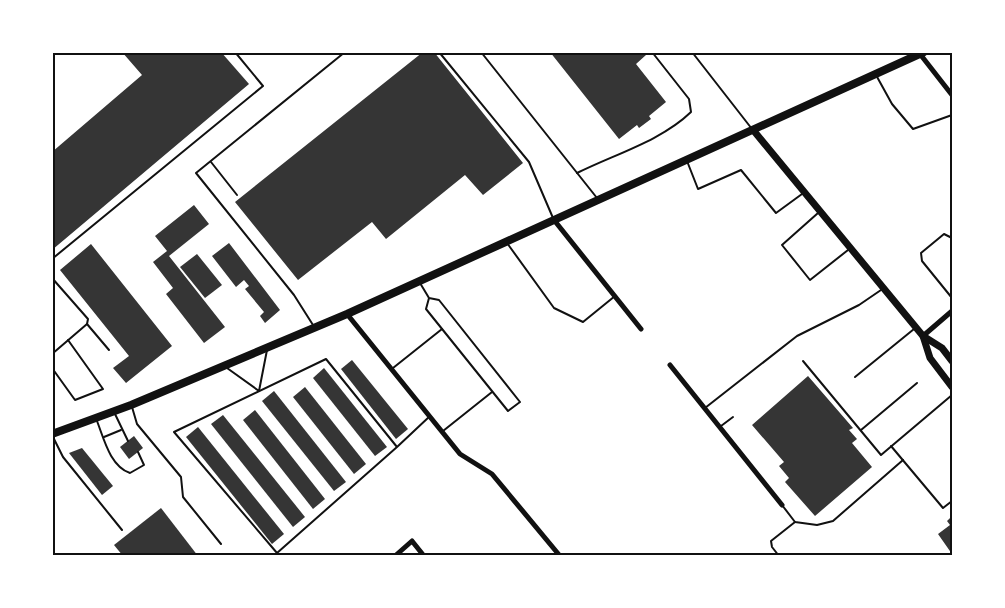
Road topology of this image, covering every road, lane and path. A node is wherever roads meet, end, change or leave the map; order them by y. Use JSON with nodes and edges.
{"nodes":[{"id":1,"x":235,"y":52,"type":"edge"},
{"id":2,"x":345,"y":52,"type":"edge"},
{"id":3,"x":440,"y":52,"type":"edge"},
{"id":4,"x":481,"y":52,"type":"edge"},
{"id":5,"x":652,"y":52,"type":"edge"},
{"id":6,"x":692,"y":52,"type":"edge"},
{"id":7,"x":922,"y":53,"type":"edge"},
{"id":8,"x":876,"y":75,"type":"junction"},
{"id":9,"x":952,"y":95,"type":"edge"},
{"id":10,"x":952,"y":115,"type":"edge"},
{"id":11,"x":754,"y":131,"type":"junction"},
{"id":12,"x":687,"y":161,"type":"junction"},
{"id":13,"x":210,"y":162,"type":"junction"},
{"id":14,"x":577,"y":173,"type":"junction"},
{"id":15,"x":804,"y":192,"type":"junction"},
{"id":16,"x":237,"y":195,"type":"dead end"},
{"id":17,"x":599,"y":200,"type":"junction"},
{"id":18,"x":820,"y":212,"type":"junction"},
{"id":19,"x":554,"y":220,"type":"junction"},
{"id":20,"x":952,"y":238,"type":"edge"},
{"id":21,"x":507,"y":243,"type":"junction"},
{"id":22,"x":850,"y":248,"type":"junction"},
{"id":23,"x":52,"y":259,"type":"edge"},
{"id":24,"x":52,"y":278,"type":"edge"},
{"id":25,"x":419,"y":281,"type":"junction"},
{"id":26,"x":884,"y":288,"type":"junction"},
{"id":27,"x":615,"y":296,"type":"junction"},
{"id":28,"x":429,"y":298,"type":"junction"},
{"id":29,"x":952,"y":298,"type":"edge"},
{"id":30,"x":952,"y":311,"type":"edge"},
{"id":31,"x":348,"y":314,"type":"junction"},
{"id":32,"x":87,"y":324,"type":"junction"},
{"id":33,"x":916,"y":327,"type":"junction"},
{"id":34,"x":315,"y":328,"type":"junction"},
{"id":35,"x":442,"y":329,"type":"junction"},
{"id":36,"x":640,"y":329,"type":"dead end"},
{"id":37,"x":923,"y":336,"type":"junction"},
{"id":38,"x":68,"y":340,"type":"junction"},
{"id":39,"x":267,"y":348,"type":"junction"},
{"id":40,"x":109,"y":350,"type":"dead end"},
{"id":41,"x":52,"y":354,"type":"edge"},
{"id":42,"x":803,"y":361,"type":"dead end"},
{"id":43,"x":952,"y":361,"type":"edge"},
{"id":44,"x":670,"y":365,"type":"dead end"},
{"id":45,"x":225,"y":366,"type":"junction"},
{"id":46,"x":52,"y":368,"type":"edge"},
{"id":47,"x":392,"y":369,"type":"junction"},
{"id":48,"x":855,"y":377,"type":"dead end"},
{"id":49,"x":917,"y":383,"type":"dead end"},
{"id":50,"x":952,"y":387,"type":"edge"},
{"id":51,"x":259,"y":391,"type":"junction"},
{"id":52,"x":492,"y":392,"type":"junction"},
{"id":53,"x":952,"y":395,"type":"edge"},
{"id":54,"x":131,"y":405,"type":"junction"},
{"id":55,"x":704,"y":408,"type":"junction"},
{"id":56,"x":114,"y":412,"type":"junction"},
{"id":57,"x":430,"y":416,"type":"junction"},
{"id":58,"x":733,"y":417,"type":"dead end"},
{"id":59,"x":96,"y":418,"type":"junction"},
{"id":60,"x":719,"y":427,"type":"junction"},
{"id":61,"x":121,"y":430,"type":"junction"},
{"id":62,"x":861,"y":430,"type":"junction"},
{"id":63,"x":442,"y":431,"type":"junction"},
{"id":64,"x":52,"y":435,"type":"edge"},
{"id":65,"x":104,"y":438,"type":"junction"},
{"id":66,"x":128,"y":441,"type":"dead end"},
{"id":67,"x":891,"y":446,"type":"junction"},
{"id":68,"x":397,"y":447,"type":"junction"},
{"id":69,"x":138,"y":452,"type":"dead end"},
{"id":70,"x":903,"y":460,"type":"junction"},
{"id":71,"x":952,"y":501,"type":"edge"},
{"id":72,"x":782,"y":505,"type":"joint"},
{"id":73,"x":795,"y":522,"type":"junction"},
{"id":74,"x":122,"y":530,"type":"dead end"},
{"id":75,"x":221,"y":544,"type":"dead end"},
{"id":76,"x":395,"y":555,"type":"edge"},
{"id":77,"x":424,"y":555,"type":"edge"},
{"id":78,"x":560,"y":555,"type":"edge"},
{"id":79,"x":779,"y":555,"type":"edge"}],
"edges":[{"from":1,"to":23,"type":"lane"},
{"from":2,"to":13,"type":"lane"},
{"from":3,"to":19,"type":"lane"},
{"from":4,"to":14,"type":"lane"},
{"from":5,"to":14,"type":"lane"},
{"from":6,"to":11,"type":"lane"},
{"from":7,"to":8,"type":"main road"},
{"from":7,"to":9,"type":"street"},
{"from":8,"to":10,"type":"lane"},
{"from":8,"to":11,"type":"main road"},
{"from":11,"to":12,"type":"main road"},
{"from":11,"to":15,"type":"main road"},
{"from":12,"to":15,"type":"lane"},
{"from":12,"to":17,"type":"main road"},
{"from":13,"to":16,"type":"lane"},
{"from":13,"to":34,"type":"lane"},
{"from":14,"to":17,"type":"lane"},
{"from":15,"to":18,"type":"main road"},
{"from":17,"to":19,"type":"main road"},
{"from":18,"to":22,"type":"main road"},
{"from":18,"to":22,"type":"lane"},
{"from":19,"to":21,"type":"main road"},
{"from":19,"to":27,"type":"street"},
{"from":20,"to":29,"type":"lane"},
{"from":21,"to":25,"type":"main road"},
{"from":21,"to":27,"type":"lane"},
{"from":22,"to":26,"type":"main road"},
{"from":24,"to":32,"type":"lane"},
{"from":25,"to":28,"type":"lane"},
{"from":25,"to":31,"type":"main road"},
{"from":26,"to":33,"type":"main road"},
{"from":26,"to":55,"type":"lane"},
{"from":27,"to":36,"type":"street"},
{"from":28,"to":35,"type":"lane"},
{"from":28,"to":52,"type":"lane"},
{"from":30,"to":37,"type":"street"},
{"from":31,"to":34,"type":"main road"},
{"from":31,"to":47,"type":"street"},
{"from":32,"to":38,"type":"lane"},
{"from":32,"to":40,"type":"lane"},
{"from":33,"to":37,"type":"main road"},
{"from":33,"to":48,"type":"lane"},
{"from":34,"to":39,"type":"main road"},
{"from":35,"to":47,"type":"lane"},
{"from":35,"to":52,"type":"lane"},
{"from":37,"to":43,"type":"main road"},
{"from":37,"to":50,"type":"main road"},
{"from":38,"to":41,"type":"lane"},
{"from":38,"to":46,"type":"lane"},
{"from":39,"to":45,"type":"main road"},
{"from":39,"to":51,"type":"lane"},
{"from":42,"to":62,"type":"lane"},
{"from":44,"to":55,"type":"street"},
{"from":45,"to":51,"type":"lane"},
{"from":45,"to":54,"type":"main road"},
{"from":47,"to":57,"type":"street"},
{"from":49,"to":62,"type":"lane"},
{"from":51,"to":68,"type":"lane"},
{"from":51,"to":68,"type":"lane"},
{"from":52,"to":63,"type":"lane"},
{"from":53,"to":67,"type":"lane"},
{"from":54,"to":56,"type":"main road"},
{"from":54,"to":75,"type":"lane"},
{"from":55,"to":60,"type":"street"},
{"from":56,"to":59,"type":"main road"},
{"from":56,"to":61,"type":"lane"},
{"from":57,"to":63,"type":"street"},
{"from":57,"to":68,"type":"lane"},
{"from":58,"to":60,"type":"lane"},
{"from":59,"to":64,"type":"main road"},
{"from":59,"to":65,"type":"lane"},
{"from":60,"to":72,"type":"street"},
{"from":61,"to":65,"type":"lane"},
{"from":61,"to":66,"type":"lane"},
{"from":62,"to":67,"type":"lane"},
{"from":63,"to":78,"type":"street"},
{"from":64,"to":74,"type":"lane"},
{"from":65,"to":69,"type":"lane"},
{"from":67,"to":70,"type":"lane"},
{"from":70,"to":71,"type":"lane"},
{"from":70,"to":73,"type":"lane"},
{"from":72,"to":73,"type":"lane"},
{"from":73,"to":79,"type":"lane"},
{"from":76,"to":77,"type":"street"}]}
